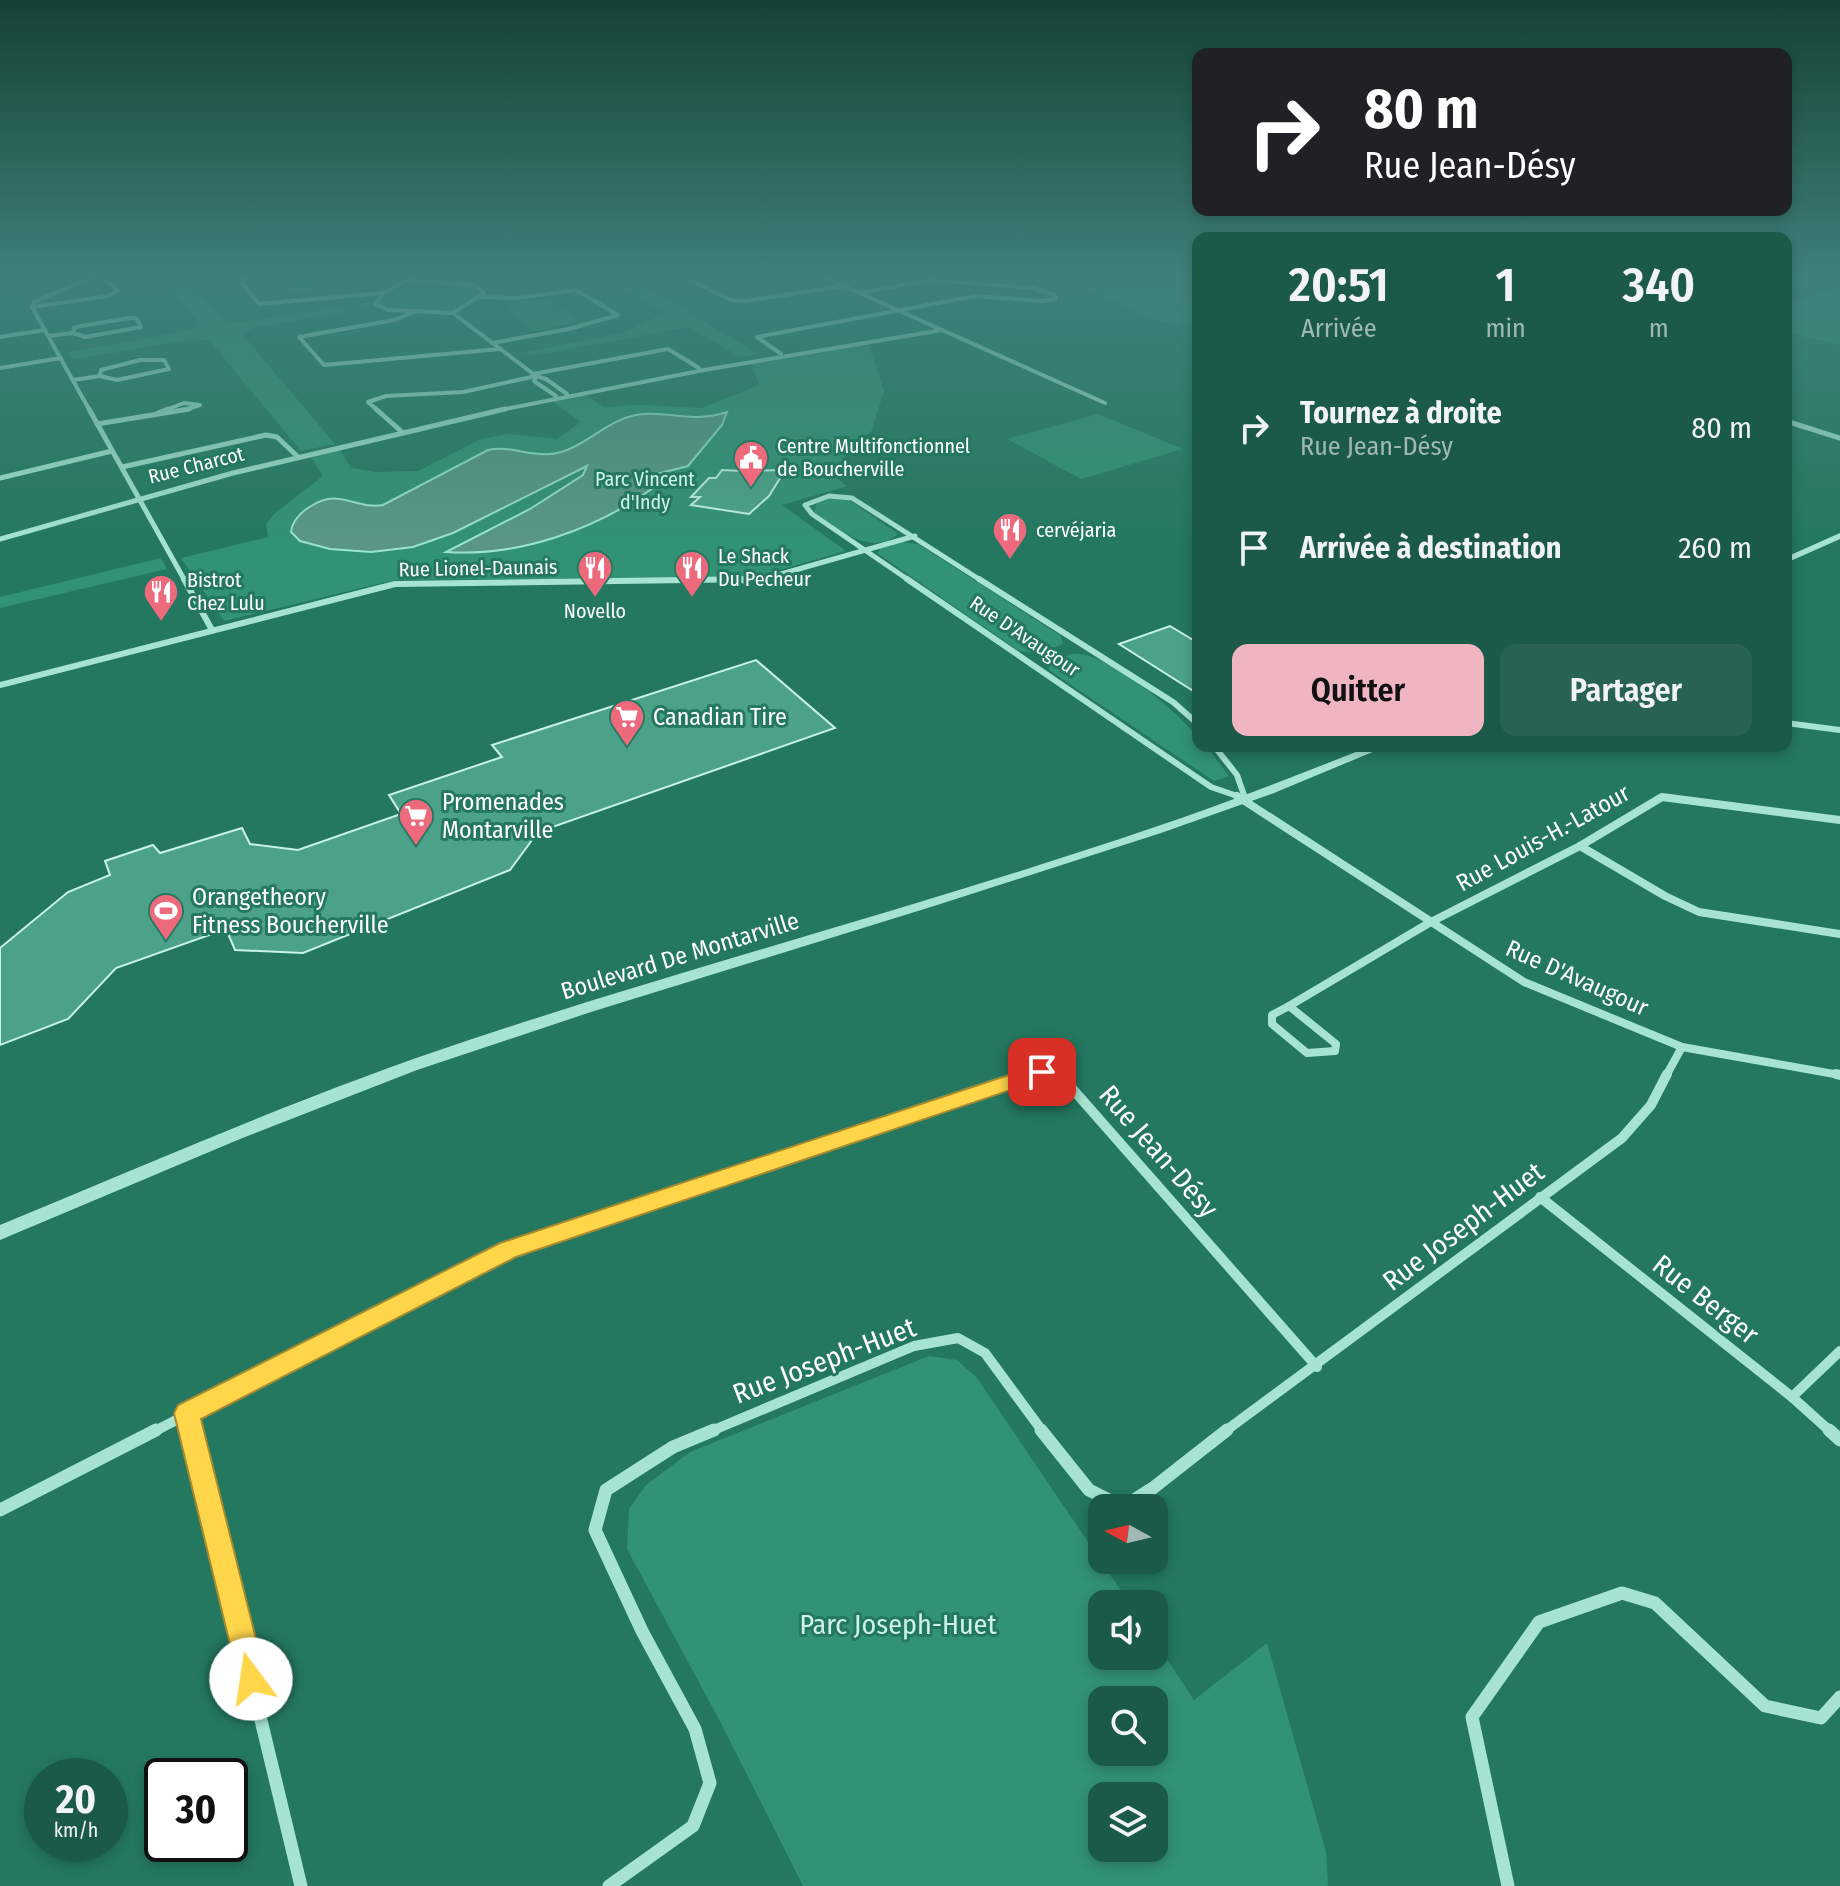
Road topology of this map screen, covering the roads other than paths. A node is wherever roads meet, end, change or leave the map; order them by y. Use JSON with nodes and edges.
{"nodes":[{"id":1,"x":65,"y":365,"type":"edge"},
{"id":2,"x":119,"y":365,"type":"edge"},
{"id":3,"x":167,"y":365,"type":"edge"},
{"id":4,"x":522,"y":365,"type":"edge"},
{"id":5,"x":586,"y":365,"type":"edge"},
{"id":6,"x":694,"y":365,"type":"edge"},
{"id":7,"x":716,"y":365,"type":"edge"},
{"id":8,"x":1020,"y":365,"type":"edge"},
{"id":9,"x":699,"y":368,"type":"junction"},
{"id":10,"x":535,"y":375,"type":"junction"},
{"id":11,"x":100,"y":376,"type":"junction"},
{"id":12,"x":73,"y":380,"type":"junction"},
{"id":13,"x":567,"y":394,"type":"junction"},
{"id":14,"x":556,"y":396,"type":"junction"},
{"id":15,"x":1105,"y":403,"type":"dead end"},
{"id":16,"x":158,"y":413,"type":"junction"},
{"id":17,"x":1792,"y":423,"type":"edge"},
{"id":18,"x":97,"y":424,"type":"junction"},
{"id":19,"x":402,"y":432,"type":"junction"},
{"id":20,"x":1840,"y":438,"type":"edge"},
{"id":21,"x":112,"y":451,"type":"junction"},
{"id":22,"x":297,"y":456,"type":"junction"},
{"id":23,"x":122,"y":467,"type":"junction"},
{"id":24,"x":0,"y":478,"type":"edge"},
{"id":25,"x":138,"y":496,"type":"junction"},
{"id":26,"x":915,"y":536,"type":"junction"},
{"id":27,"x":1840,"y":536,"type":"edge"},
{"id":28,"x":0,"y":539,"type":"edge"},
{"id":29,"x":866,"y":550,"type":"junction"},
{"id":30,"x":1792,"y":557,"type":"edge"},
{"id":31,"x":212,"y":630,"type":"junction"},
{"id":32,"x":0,"y":685,"type":"edge"},
{"id":33,"x":1192,"y":719,"type":"edge"},
{"id":34,"x":1792,"y":724,"type":"edge"},
{"id":35,"x":1840,"y":730,"type":"edge"},
{"id":36,"x":1218,"y":752,"type":"edge"},
{"id":37,"x":1366,"y":752,"type":"edge"},
{"id":38,"x":1245,"y":799,"type":"junction"},
{"id":39,"x":1840,"y":820,"type":"edge"},
{"id":40,"x":1580,"y":846,"type":"junction"},
{"id":41,"x":1429,"y":923,"type":"junction"},
{"id":42,"x":1840,"y":934,"type":"edge"},
{"id":43,"x":1289,"y":1006,"type":"junction"},
{"id":44,"x":1682,"y":1047,"type":"junction"},
{"id":45,"x":1840,"y":1075,"type":"edge"},
{"id":46,"x":1540,"y":1197,"type":"junction"},
{"id":47,"x":0,"y":1233,"type":"edge"},
{"id":48,"x":1840,"y":1351,"type":"edge"},
{"id":49,"x":1317,"y":1367,"type":"junction"},
{"id":50,"x":1792,"y":1397,"type":"junction"},
{"id":51,"x":187,"y":1413,"type":"junction"},
{"id":52,"x":1840,"y":1440,"type":"edge"},
{"id":53,"x":0,"y":1510,"type":"edge"},
{"id":54,"x":1840,"y":1697,"type":"edge"},
{"id":55,"x":301,"y":1886,"type":"edge"},
{"id":56,"x":609,"y":1886,"type":"edge"},
{"id":57,"x":1508,"y":1886,"type":"edge"}],
"edges":[{"from":1,"to":12,"type":"street"},
{"from":2,"to":11,"type":"street"},
{"from":3,"to":11,"type":"street"},
{"from":4,"to":10,"type":"street"},
{"from":5,"to":10,"type":"street"},
{"from":6,"to":9,"type":"street"},
{"from":7,"to":9,"type":"street","name":"Rue Charcot"},
{"from":8,"to":15,"type":"street"},
{"from":9,"to":13,"type":"street","name":"Rue Charcot"},
{"from":10,"to":13,"type":"street"},
{"from":10,"to":14,"type":"street"},
{"from":10,"to":19,"type":"street"},
{"from":11,"to":12,"type":"street"},
{"from":12,"to":18,"type":"street"},
{"from":13,"to":14,"type":"street","name":"Rue Charcot"},
{"from":14,"to":19,"type":"street","name":"Rue Charcot"},
{"from":16,"to":16,"type":"street"},
{"from":16,"to":18,"type":"street"},
{"from":17,"to":20,"type":"street"},
{"from":18,"to":21,"type":"street"},
{"from":19,"to":22,"type":"street","name":"Rue Charcot"},
{"from":21,"to":23,"type":"street"},
{"from":21,"to":24,"type":"street"},
{"from":22,"to":23,"type":"street"},
{"from":22,"to":25,"type":"street","name":"Rue Charcot"},
{"from":23,"to":25,"type":"street"},
{"from":25,"to":28,"type":"street","name":"Rue Charcot"},
{"from":25,"to":31,"type":"street"},
{"from":26,"to":29,"type":"street","name":"Rue Lionel-Daunais"},
{"from":26,"to":29,"type":"street","name":"Rue D'Avaugour"},
{"from":26,"to":33,"type":"street","name":"Rue D'Avaugour"},
{"from":27,"to":30,"type":"street"},
{"from":29,"to":31,"type":"street","name":"Rue Lionel-Daunais"},
{"from":29,"to":38,"type":"street","name":"Rue D'Avaugour"},
{"from":31,"to":32,"type":"street","name":"Rue Lionel-Daunais"},
{"from":34,"to":35,"type":"street"},
{"from":36,"to":38,"type":"street","name":"Rue D'Avaugour"},
{"from":37,"to":38,"type":"street","name":"Boulevard De Montarville"},
{"from":38,"to":41,"type":"street","name":"Rue D'Avaugour"},
{"from":38,"to":47,"type":"street","name":"Boulevard De Montarville"},
{"from":39,"to":40,"type":"street","name":"Rue Louis-H.-Latour"},
{"from":40,"to":41,"type":"street","name":"Rue Louis-H.-Latour"},
{"from":40,"to":42,"type":"street"},
{"from":41,"to":43,"type":"street","name":"Rue Louis-H.-Latour"},
{"from":41,"to":44,"type":"street","name":"Rue D'Avaugour"},
{"from":43,"to":43,"type":"street"},
{"from":44,"to":45,"type":"street","name":"Rue D'Avaugour"},
{"from":44,"to":46,"type":"street","name":"Rue Joseph-Huet"},
{"from":46,"to":49,"type":"street","name":"Rue Joseph-Huet"},
{"from":46,"to":50,"type":"street","name":"Rue Berger"},
{"from":48,"to":50,"type":"street"},
{"from":49,"to":51,"type":"street","name":"Rue Jean-Désy"},
{"from":49,"to":56,"type":"street","name":"Rue Joseph-Huet"},
{"from":50,"to":52,"type":"street","name":"Rue Berger"},
{"from":51,"to":53,"type":"street","name":"Rue Jean-Désy"},
{"from":51,"to":55,"type":"street"},
{"from":54,"to":57,"type":"street"}]}
